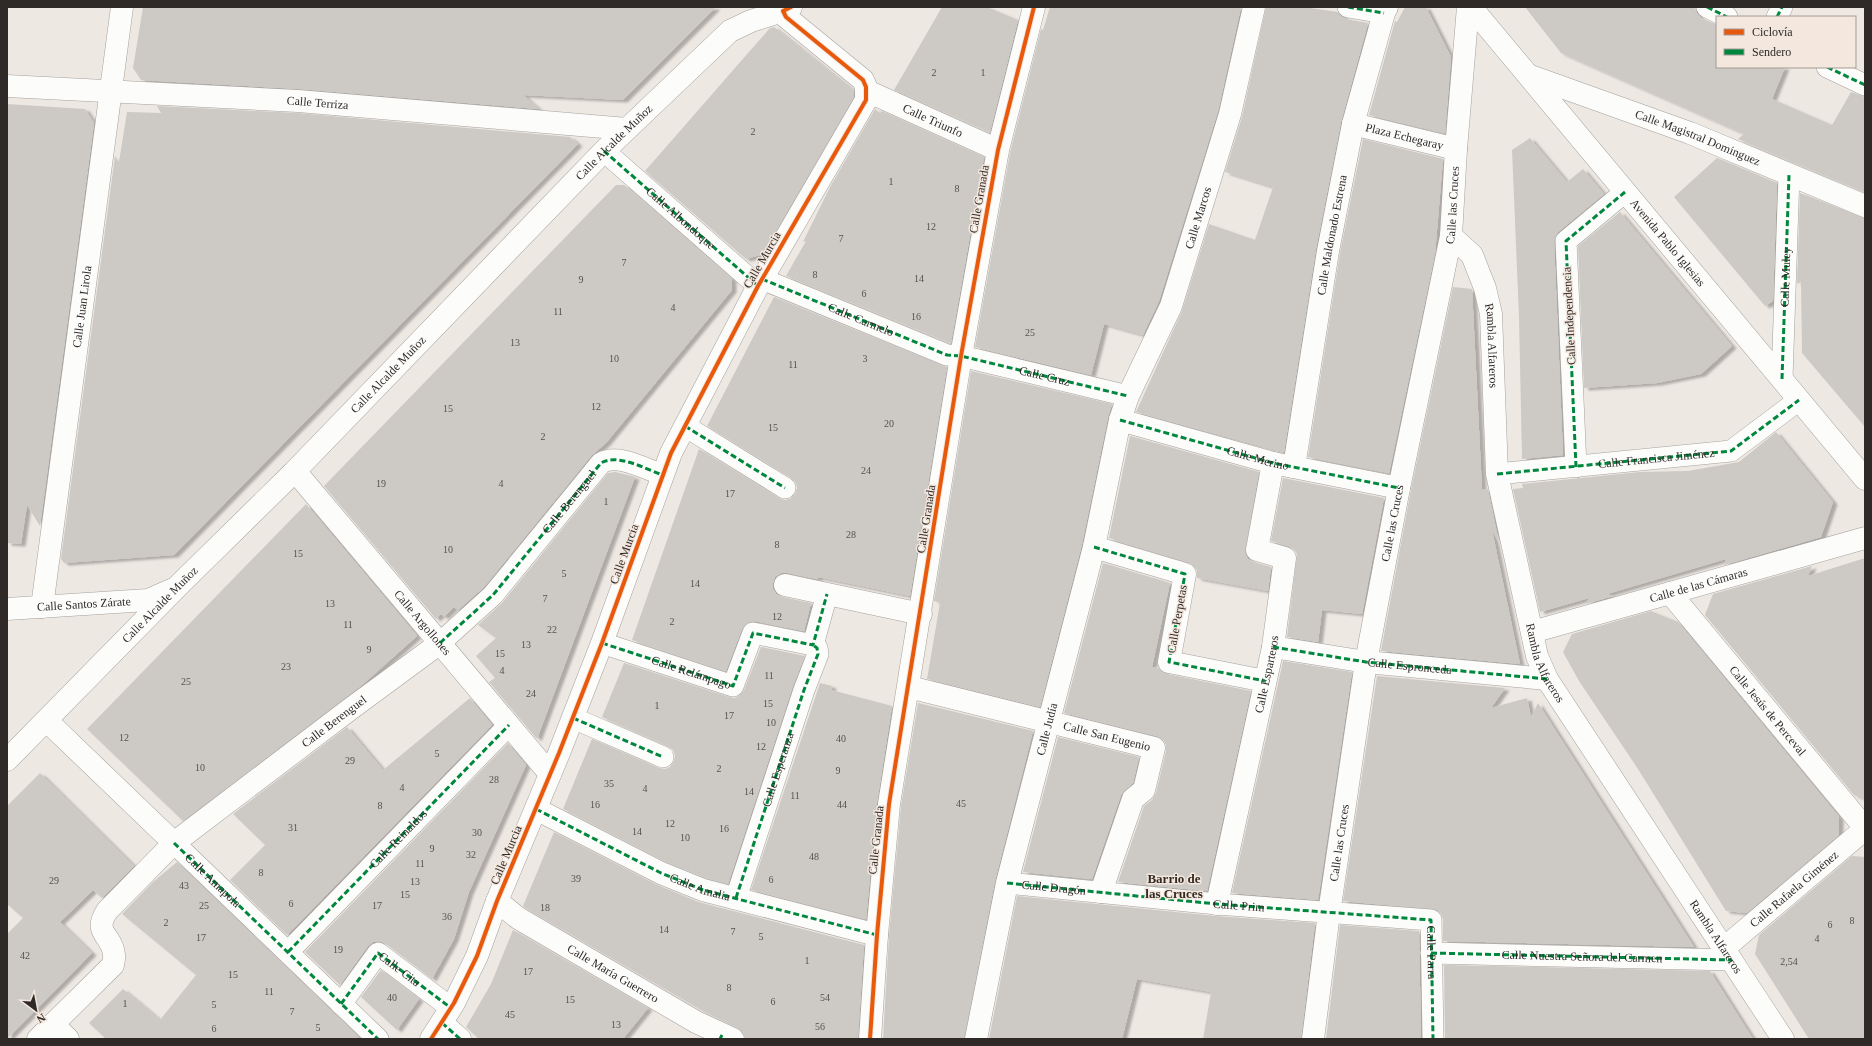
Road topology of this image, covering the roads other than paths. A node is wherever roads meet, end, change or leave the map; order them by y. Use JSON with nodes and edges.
{"nodes":[{"id":1,"x":122,"y":7,"type":"edge"},
{"id":2,"x":1034,"y":7,"type":"edge"},
{"id":3,"x":1254,"y":7,"type":"edge"},
{"id":4,"x":1348,"y":7,"type":"edge"},
{"id":5,"x":1469,"y":7,"type":"edge"},
{"id":6,"x":1707,"y":7,"type":"edge"},
{"id":7,"x":1782,"y":7,"type":"edge"},
{"id":8,"x":782,"y":8,"type":"edge"},
{"id":9,"x":1385,"y":10,"type":"edge"},
{"id":10,"x":1725,"y":16,"type":"edge"},
{"id":11,"x":1778,"y":16,"type":"edge"},
{"id":12,"x":1829,"y":68,"type":"edge"},
{"id":13,"x":1528,"y":75,"type":"junction"},
{"id":14,"x":1865,"y":85,"type":"edge"},
{"id":15,"x":7,"y":86,"type":"edge"},
{"id":16,"x":867,"y":91,"type":"junction"},
{"id":17,"x":109,"y":92,"type":"junction"},
{"id":18,"x":1353,"y":124,"type":"junction"},
{"id":19,"x":627,"y":129,"type":"junction"},
{"id":20,"x":1456,"y":149,"type":"junction"},
{"id":21,"x":998,"y":150,"type":"junction"},
{"id":22,"x":604,"y":151,"type":"junction"},
{"id":23,"x":1789,"y":175,"type":"junction"},
{"id":24,"x":1624,"y":192,"type":"junction"},
{"id":25,"x":1865,"y":206,"type":"edge"},
{"id":26,"x":1451,"y":236,"type":"junction"},
{"id":27,"x":760,"y":282,"type":"junction"},
{"id":28,"x":961,"y":356,"type":"junction"},
{"id":29,"x":1782,"y":379,"type":"junction"},
{"id":30,"x":1128,"y":396,"type":"junction"},
{"id":31,"x":1799,"y":400,"type":"junction"},
{"id":32,"x":1120,"y":420,"type":"junction"},
{"id":33,"x":685,"y":426,"type":"junction"},
{"id":34,"x":1284,"y":465,"type":"junction"},
{"id":35,"x":1576,"y":467,"type":"junction"},
{"id":36,"x":295,"y":471,"type":"junction"},
{"id":37,"x":1497,"y":474,"type":"junction"},
{"id":38,"x":663,"y":475,"type":"junction"},
{"id":39,"x":1865,"y":479,"type":"edge"},
{"id":40,"x":785,"y":488,"type":"dead end"},
{"id":41,"x":1399,"y":488,"type":"junction"},
{"id":42,"x":1865,"y":538,"type":"edge"},
{"id":43,"x":1094,"y":547,"type":"junction"},
{"id":44,"x":180,"y":584,"type":"junction"},
{"id":45,"x":784,"y":585,"type":"dead end"},
{"id":46,"x":1670,"y":593,"type":"junction"},
{"id":47,"x":827,"y":594,"type":"junction"},
{"id":48,"x":125,"y":601,"type":"junction"},
{"id":49,"x":42,"y":607,"type":"junction"},
{"id":50,"x":7,"y":609,"type":"edge"},
{"id":51,"x":921,"y":614,"type":"junction"},
{"id":52,"x":139,"y":626,"type":"junction"},
{"id":53,"x":1532,"y":632,"type":"junction"},
{"id":54,"x":440,"y":643,"type":"junction"},
{"id":55,"x":602,"y":643,"type":"junction"},
{"id":56,"x":813,"y":645,"type":"junction"},
{"id":57,"x":1273,"y":647,"type":"junction"},
{"id":58,"x":1366,"y":662,"type":"junction"},
{"id":59,"x":1547,"y":678,"type":"junction"},
{"id":60,"x":1265,"y":681,"type":"junction"},
{"id":61,"x":909,"y":687,"type":"junction"},
{"id":62,"x":573,"y":718,"type":"junction"},
{"id":63,"x":47,"y":721,"type":"junction"},
{"id":64,"x":1049,"y":722,"type":"junction"},
{"id":65,"x":508,"y":725,"type":"junction"},
{"id":66,"x":663,"y":757,"type":"dead end"},
{"id":67,"x":7,"y":760,"type":"edge"},
{"id":68,"x":550,"y":774,"type":"junction"},
{"id":69,"x":536,"y":809,"type":"junction"},
{"id":70,"x":1865,"y":828,"type":"edge"},
{"id":71,"x":174,"y":843,"type":"junction"},
{"id":72,"x":1008,"y":883,"type":"junction"},
{"id":73,"x":1101,"y":892,"type":"junction"},
{"id":74,"x":736,"y":898,"type":"junction"},
{"id":75,"x":497,"y":901,"type":"junction"},
{"id":76,"x":1217,"y":904,"type":"junction"},
{"id":77,"x":1329,"y":913,"type":"junction"},
{"id":78,"x":877,"y":935,"type":"junction"},
{"id":79,"x":288,"y":952,"type":"junction"},
{"id":80,"x":1431,"y":953,"type":"junction"},
{"id":81,"x":1728,"y":955,"type":"junction"},
{"id":82,"x":341,"y":1004,"type":"junction"},
{"id":83,"x":442,"y":1023,"type":"edge"},
{"id":84,"x":53,"y":1034,"type":"edge"},
{"id":85,"x":725,"y":1038,"type":"edge"},
{"id":86,"x":378,"y":1039,"type":"edge"},
{"id":87,"x":460,"y":1039,"type":"edge"},
{"id":88,"x":870,"y":1039,"type":"edge"},
{"id":89,"x":976,"y":1039,"type":"edge"},
{"id":90,"x":1313,"y":1039,"type":"edge"},
{"id":91,"x":1433,"y":1039,"type":"edge"},
{"id":92,"x":1783,"y":1039,"type":"edge"}],
"edges":[{"from":1,"to":17,"type":"street","name":"Calle Juan Lirola"},
{"from":2,"to":21,"type":"street","name":"Calle Granada"},
{"from":3,"to":30,"type":"street","name":"Calle Marcos"},
{"from":4,"to":9,"type":"street"},
{"from":5,"to":13,"type":"street","name":"Avenida Pablo Iglesias"},
{"from":5,"to":20,"type":"street","name":"Calle las Cruces"},
{"from":6,"to":10,"type":"street"},
{"from":7,"to":11,"type":"street"},
{"from":8,"to":16,"type":"street"},
{"from":8,"to":19,"type":"street","name":"Calle Alcalde Muñoz"},
{"from":9,"to":18,"type":"street","name":"Calle Maldonado Estrena"},
{"from":12,"to":14,"type":"street"},
{"from":13,"to":23,"type":"street","name":"Calle Magistral Dominguez"},
{"from":13,"to":24,"type":"street","name":"Avenida Pablo Iglesias"},
{"from":15,"to":17,"type":"street","name":"Calle Terriza"},
{"from":16,"to":21,"type":"street","name":"Calle Triunfo"},
{"from":16,"to":27,"type":"street","name":"Calle Murcia"},
{"from":17,"to":19,"type":"street","name":"Calle Terriza"},
{"from":17,"to":49,"type":"street","name":"Calle Juan Lirola"},
{"from":18,"to":20,"type":"street","name":"Plaza Echegaray"},
{"from":18,"to":34,"type":"street","name":"Calle Maldonado Estrena"},
{"from":19,"to":22,"type":"street","name":"Calle Alcalde Muñoz"},
{"from":20,"to":26,"type":"street","name":"Calle las Cruces"},
{"from":21,"to":28,"type":"street","name":"Calle Granada"},
{"from":22,"to":27,"type":"street","name":"Calle Albondoque"},
{"from":22,"to":36,"type":"street","name":"Calle Alcalde Muñoz"},
{"from":23,"to":25,"type":"street","name":"Calle Magistral Dominguez"},
{"from":23,"to":29,"type":"street","name":"Calle Muley"},
{"from":24,"to":29,"type":"street","name":"Avenida Pablo Iglesias"},
{"from":24,"to":35,"type":"street","name":"Calle Independencia"},
{"from":26,"to":37,"type":"street","name":"Rambla Alfareros"},
{"from":26,"to":41,"type":"street","name":"Calle las Cruces"},
{"from":27,"to":28,"type":"street","name":"Calle Carmelo"},
{"from":27,"to":33,"type":"street","name":"Calle Murcia"},
{"from":28,"to":30,"type":"street","name":"Calle Cruz"},
{"from":28,"to":51,"type":"street","name":"Calle Granada"},
{"from":29,"to":31,"type":"street","name":"Avenida Pablo Iglesias"},
{"from":30,"to":32,"type":"street","name":"Calle Marcos"},
{"from":31,"to":35,"type":"street","name":"Calle Francisca Jiménez"},
{"from":31,"to":39,"type":"street","name":"Avenida Pablo Iglesias"},
{"from":32,"to":34,"type":"street","name":"Calle Merino"},
{"from":32,"to":43,"type":"street","name":"Calle Judía"},
{"from":33,"to":38,"type":"street","name":"Calle Murcia"},
{"from":33,"to":40,"type":"street"},
{"from":34,"to":41,"type":"street","name":"Calle Merino"},
{"from":34,"to":57,"type":"street","name":"Calle Esparteros"},
{"from":35,"to":37,"type":"street","name":"Calle Francisca Jiménez"},
{"from":36,"to":44,"type":"street","name":"Calle Alcalde Muñoz"},
{"from":36,"to":54,"type":"street","name":"Calle Argollones"},
{"from":37,"to":53,"type":"street","name":"Rambla Alfareros"},
{"from":38,"to":54,"type":"street","name":"Calle Berenguel"},
{"from":38,"to":55,"type":"street","name":"Calle Murcia"},
{"from":41,"to":58,"type":"street","name":"Calle las Cruces"},
{"from":42,"to":46,"type":"street","name":"Calle de las Cámaras"},
{"from":43,"to":60,"type":"street","name":"Calle Perpetas"},
{"from":43,"to":64,"type":"street","name":"Calle Judía"},
{"from":44,"to":48,"type":"street","name":"Calle Santos Zárate"},
{"from":44,"to":52,"type":"street","name":"Calle Alcalde Muñoz"},
{"from":45,"to":47,"type":"street"},
{"from":46,"to":53,"type":"street","name":"Calle de las Cámaras"},
{"from":46,"to":70,"type":"street","name":"Calle Jesús de Perceval"},
{"from":47,"to":51,"type":"street"},
{"from":47,"to":56,"type":"street"},
{"from":48,"to":49,"type":"street","name":"Calle Santos Zárate"},
{"from":48,"to":52,"type":"street"},
{"from":49,"to":50,"type":"street","name":"Calle Santos Zárate"},
{"from":51,"to":61,"type":"street","name":"Calle Granada"},
{"from":52,"to":63,"type":"street","name":"Calle Alcalde Muñoz"},
{"from":53,"to":59,"type":"street","name":"Rambla Alfareros"},
{"from":54,"to":65,"type":"street","name":"Calle Argollones"},
{"from":54,"to":71,"type":"street","name":"Calle Berenguel"},
{"from":55,"to":56,"type":"street","name":"Calle Relámpago"},
{"from":55,"to":62,"type":"street","name":"Calle Murcia"},
{"from":56,"to":74,"type":"street","name":"Calle Esperanza"},
{"from":57,"to":58,"type":"street","name":"Calle Espronceda"},
{"from":57,"to":60,"type":"street","name":"Calle Esparteros"},
{"from":58,"to":59,"type":"street","name":"Calle Espronceda"},
{"from":58,"to":77,"type":"street","name":"Calle las Cruces"},
{"from":59,"to":81,"type":"street","name":"Rambla Alfareros"},
{"from":60,"to":76,"type":"street","name":"Calle Esparteros"},
{"from":61,"to":64,"type":"street","name":"Calle San Eugenio"},
{"from":61,"to":78,"type":"street","name":"Calle Granada"},
{"from":62,"to":66,"type":"street"},
{"from":62,"to":68,"type":"street","name":"Calle Murcia"},
{"from":63,"to":67,"type":"street","name":"Calle Alcalde Muñoz"},
{"from":63,"to":71,"type":"street","name":"Calle Amapola"},
{"from":64,"to":72,"type":"street","name":"Calle Judía"},
{"from":64,"to":73,"type":"street","name":"Calle San Eugenio"},
{"from":65,"to":68,"type":"street","name":"Calle Argollones"},
{"from":65,"to":79,"type":"street","name":"Calle Reinaldos"},
{"from":68,"to":69,"type":"street","name":"Calle Murcia"},
{"from":69,"to":74,"type":"street","name":"Calle Amalia"},
{"from":69,"to":75,"type":"street","name":"Calle Murcia"},
{"from":70,"to":81,"type":"street","name":"Calle Rafaela Giménez"},
{"from":71,"to":79,"type":"street","name":"Calle Amapola"},
{"from":71,"to":84,"type":"street","name":"Calle Berenguel"},
{"from":72,"to":73,"type":"street","name":"Calle Dragón"},
{"from":72,"to":89,"type":"street","name":"Calle Judía"},
{"from":73,"to":76,"type":"street","name":"Calle Prim"},
{"from":74,"to":78,"type":"street","name":"Calle Amalia"},
{"from":75,"to":83,"type":"street","name":"Calle Murcia"},
{"from":75,"to":85,"type":"street","name":"Calle María Guerrero"},
{"from":76,"to":77,"type":"street","name":"Calle Prim"},
{"from":77,"to":80,"type":"street","name":"Calle Parra"},
{"from":77,"to":90,"type":"street","name":"Calle las Cruces"},
{"from":78,"to":88,"type":"street","name":"Calle Granada"},
{"from":79,"to":82,"type":"street","name":"Calle Amapola"},
{"from":80,"to":81,"type":"street","name":"Calle Nuestra Señora del Carmen"},
{"from":80,"to":91,"type":"street","name":"Calle Parra"},
{"from":81,"to":92,"type":"street","name":"Rambla Alfareros"},
{"from":82,"to":83,"type":"street","name":"Calle Cita"},
{"from":82,"to":86,"type":"street","name":"Calle Amapola"},
{"from":83,"to":87,"type":"street"}]}
